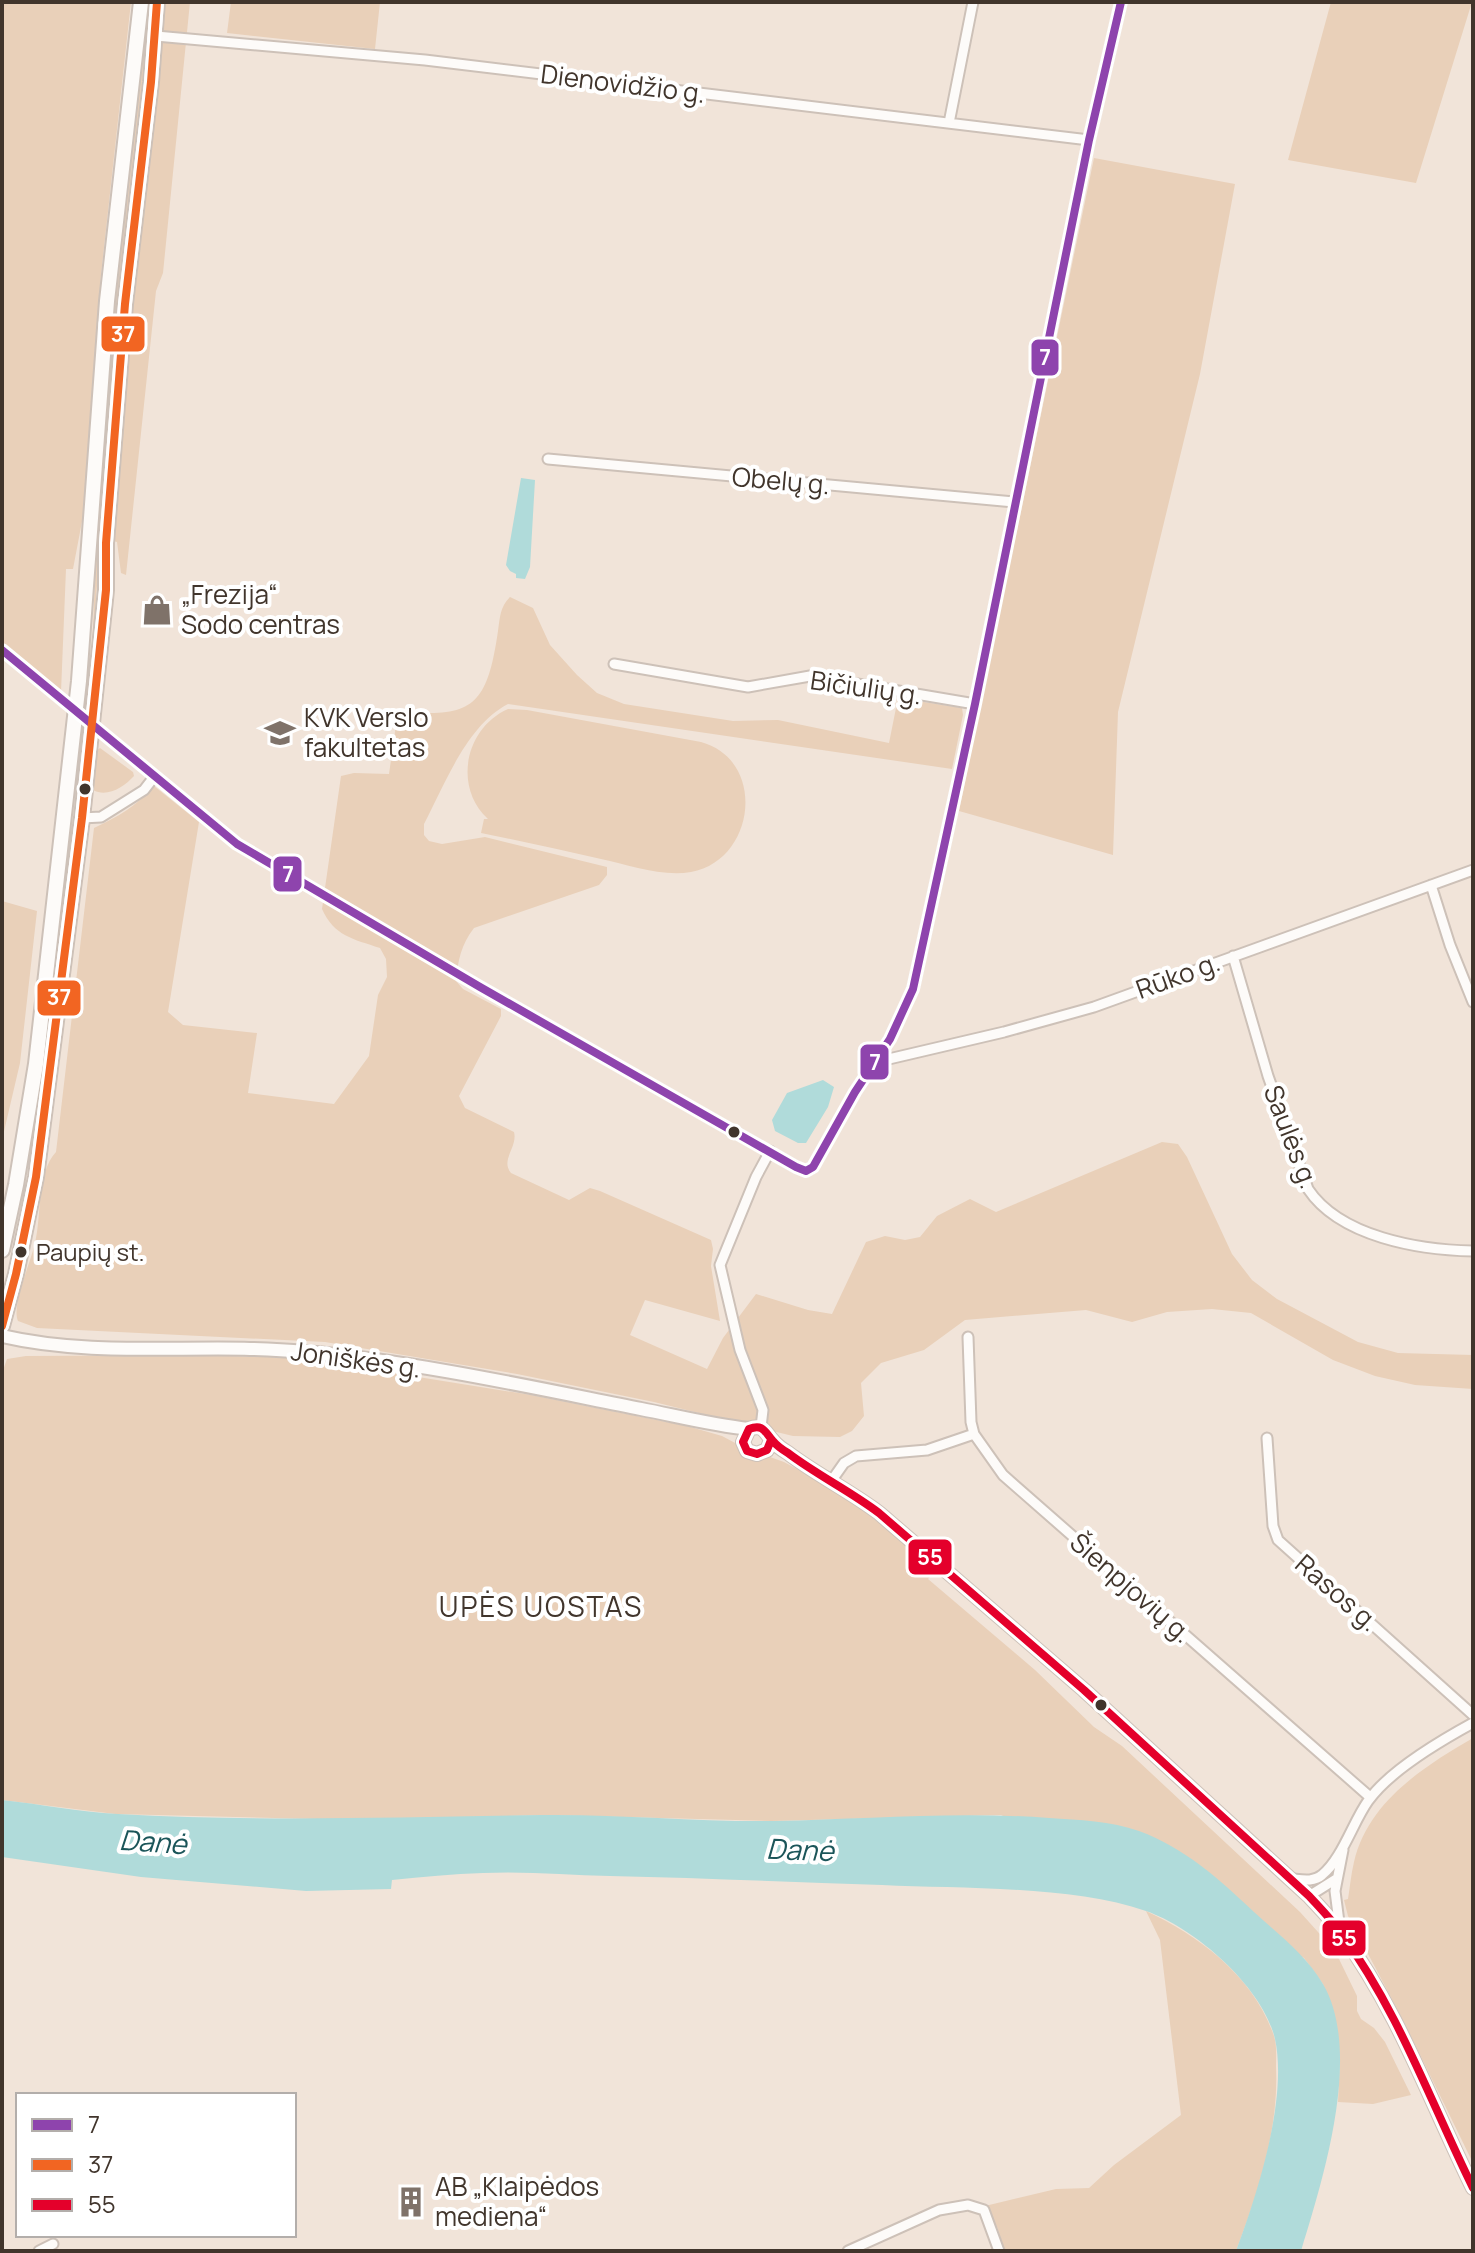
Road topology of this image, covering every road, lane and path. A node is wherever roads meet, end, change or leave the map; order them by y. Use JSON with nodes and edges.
{"nodes":[{"id":1,"x":141,"y":2,"type":"edge"},
{"id":2,"x":157,"y":2,"type":"edge"},
{"id":3,"x":973,"y":2,"type":"edge"},
{"id":4,"x":1121,"y":2,"type":"edge"},
{"id":5,"x":156,"y":36,"type":"junction"},
{"id":6,"x":949,"y":123,"type":"junction"},
{"id":7,"x":1089,"y":140,"type":"junction"},
{"id":8,"x":548,"y":459,"type":"dead end"},
{"id":9,"x":1014,"y":502,"type":"junction"},
{"id":10,"x":2,"y":650,"type":"edge"},
{"id":11,"x":614,"y":664,"type":"dead end"},
{"id":12,"x":975,"y":704,"type":"junction"},
{"id":13,"x":76,"y":712,"type":"junction"},
{"id":14,"x":93,"y":725,"type":"junction"},
{"id":15,"x":154,"y":777,"type":"junction"},
{"id":16,"x":82,"y":818,"type":"junction"},
{"id":17,"x":1473,"y":870,"type":"edge"},
{"id":18,"x":1431,"y":885,"type":"junction"},
{"id":19,"x":1233,"y":956,"type":"junction"},
{"id":20,"x":1473,"y":1002,"type":"edge"},
{"id":21,"x":876,"y":1062,"type":"junction"},
{"id":22,"x":770,"y":1151,"type":"junction"},
{"id":23,"x":2,"y":1250,"type":"edge"},
{"id":24,"x":1473,"y":1251,"type":"edge"},
{"id":25,"x":2,"y":1326,"type":"edge"},
{"id":26,"x":2,"y":1336,"type":"edge"},
{"id":27,"x":968,"y":1337,"type":"dead end"},
{"id":28,"x":751,"y":1433,"type":"junction"},
{"id":29,"x":974,"y":1434,"type":"junction"},
{"id":30,"x":1267,"y":1438,"type":"dead end"},
{"id":31,"x":771,"y":1440,"type":"junction"},
{"id":32,"x":763,"y":1453,"type":"junction"},
{"id":33,"x":802,"y":1464,"type":"junction"},
{"id":34,"x":832,"y":1480,"type":"junction"},
{"id":35,"x":1473,"y":1715,"type":"edge"},
{"id":36,"x":1473,"y":1723,"type":"edge"},
{"id":37,"x":1370,"y":1797,"type":"junction"},
{"id":38,"x":1344,"y":1843,"type":"junction"},
{"id":39,"x":1320,"y":1877,"type":"junction"},
{"id":40,"x":1293,"y":1879,"type":"junction"},
{"id":41,"x":1336,"y":1879,"type":"junction"},
{"id":42,"x":1309,"y":1896,"type":"junction"},
{"id":43,"x":1340,"y":1931,"type":"junction"},
{"id":44,"x":1473,"y":2188,"type":"edge"},
{"id":45,"x":53,"y":2244,"type":"dead end"},
{"id":46,"x":39,"y":2251,"type":"edge"},
{"id":47,"x":848,"y":2251,"type":"edge"},
{"id":48,"x":999,"y":2251,"type":"edge"}],
"edges":[{"from":1,"to":13,"type":"main road"},
{"from":2,"to":5,"type":"main road"},
{"from":3,"to":6,"type":"street"},
{"from":4,"to":7,"type":"street"},
{"from":5,"to":6,"type":"street","name":"Dienovidžio g."},
{"from":5,"to":14,"type":"main road"},
{"from":6,"to":7,"type":"street","name":"Dienovidžio g."},
{"from":7,"to":9,"type":"street"},
{"from":8,"to":9,"type":"street","name":"Obelų g."},
{"from":9,"to":12,"type":"street"},
{"from":10,"to":13,"type":"street"},
{"from":11,"to":12,"type":"street","name":"Bičiulių g."},
{"from":12,"to":21,"type":"street"},
{"from":13,"to":14,"type":"street"},
{"from":13,"to":23,"type":"main road"},
{"from":14,"to":15,"type":"street"},
{"from":14,"to":16,"type":"main road"},
{"from":15,"to":16,"type":"street"},
{"from":15,"to":22,"type":"street"},
{"from":16,"to":25,"type":"main road"},
{"from":17,"to":18,"type":"street","name":"Rūko g."},
{"from":18,"to":19,"type":"street","name":"Rūko g."},
{"from":18,"to":20,"type":"street"},
{"from":19,"to":21,"type":"street","name":"Rūko g."},
{"from":19,"to":24,"type":"street","name":"Saulės g."},
{"from":21,"to":22,"type":"street"},
{"from":22,"to":28,"type":"street"},
{"from":26,"to":28,"type":"main road","name":"Joniškės g."},
{"from":27,"to":29,"type":"street","name":"Šienpjovių g."},
{"from":28,"to":31,"type":"main road"},
{"from":28,"to":32,"type":"main road"},
{"from":29,"to":34,"type":"street"},
{"from":29,"to":37,"type":"street","name":"Šienpjovių g."},
{"from":30,"to":35,"type":"street","name":"Rasos g."},
{"from":31,"to":32,"type":"main road"},
{"from":31,"to":33,"type":"main road"},
{"from":32,"to":33,"type":"main road"},
{"from":33,"to":34,"type":"main road"},
{"from":34,"to":40,"type":"main road"},
{"from":36,"to":37,"type":"street"},
{"from":37,"to":38,"type":"street"},
{"from":38,"to":39,"type":"street"},
{"from":38,"to":41,"type":"street"},
{"from":39,"to":40,"type":"street"},
{"from":39,"to":42,"type":"street"},
{"from":40,"to":42,"type":"main road"},
{"from":41,"to":42,"type":"street"},
{"from":41,"to":43,"type":"street"},
{"from":42,"to":43,"type":"main road"},
{"from":43,"to":44,"type":"main road"},
{"from":45,"to":46,"type":"street"},
{"from":47,"to":48,"type":"street"}]}
